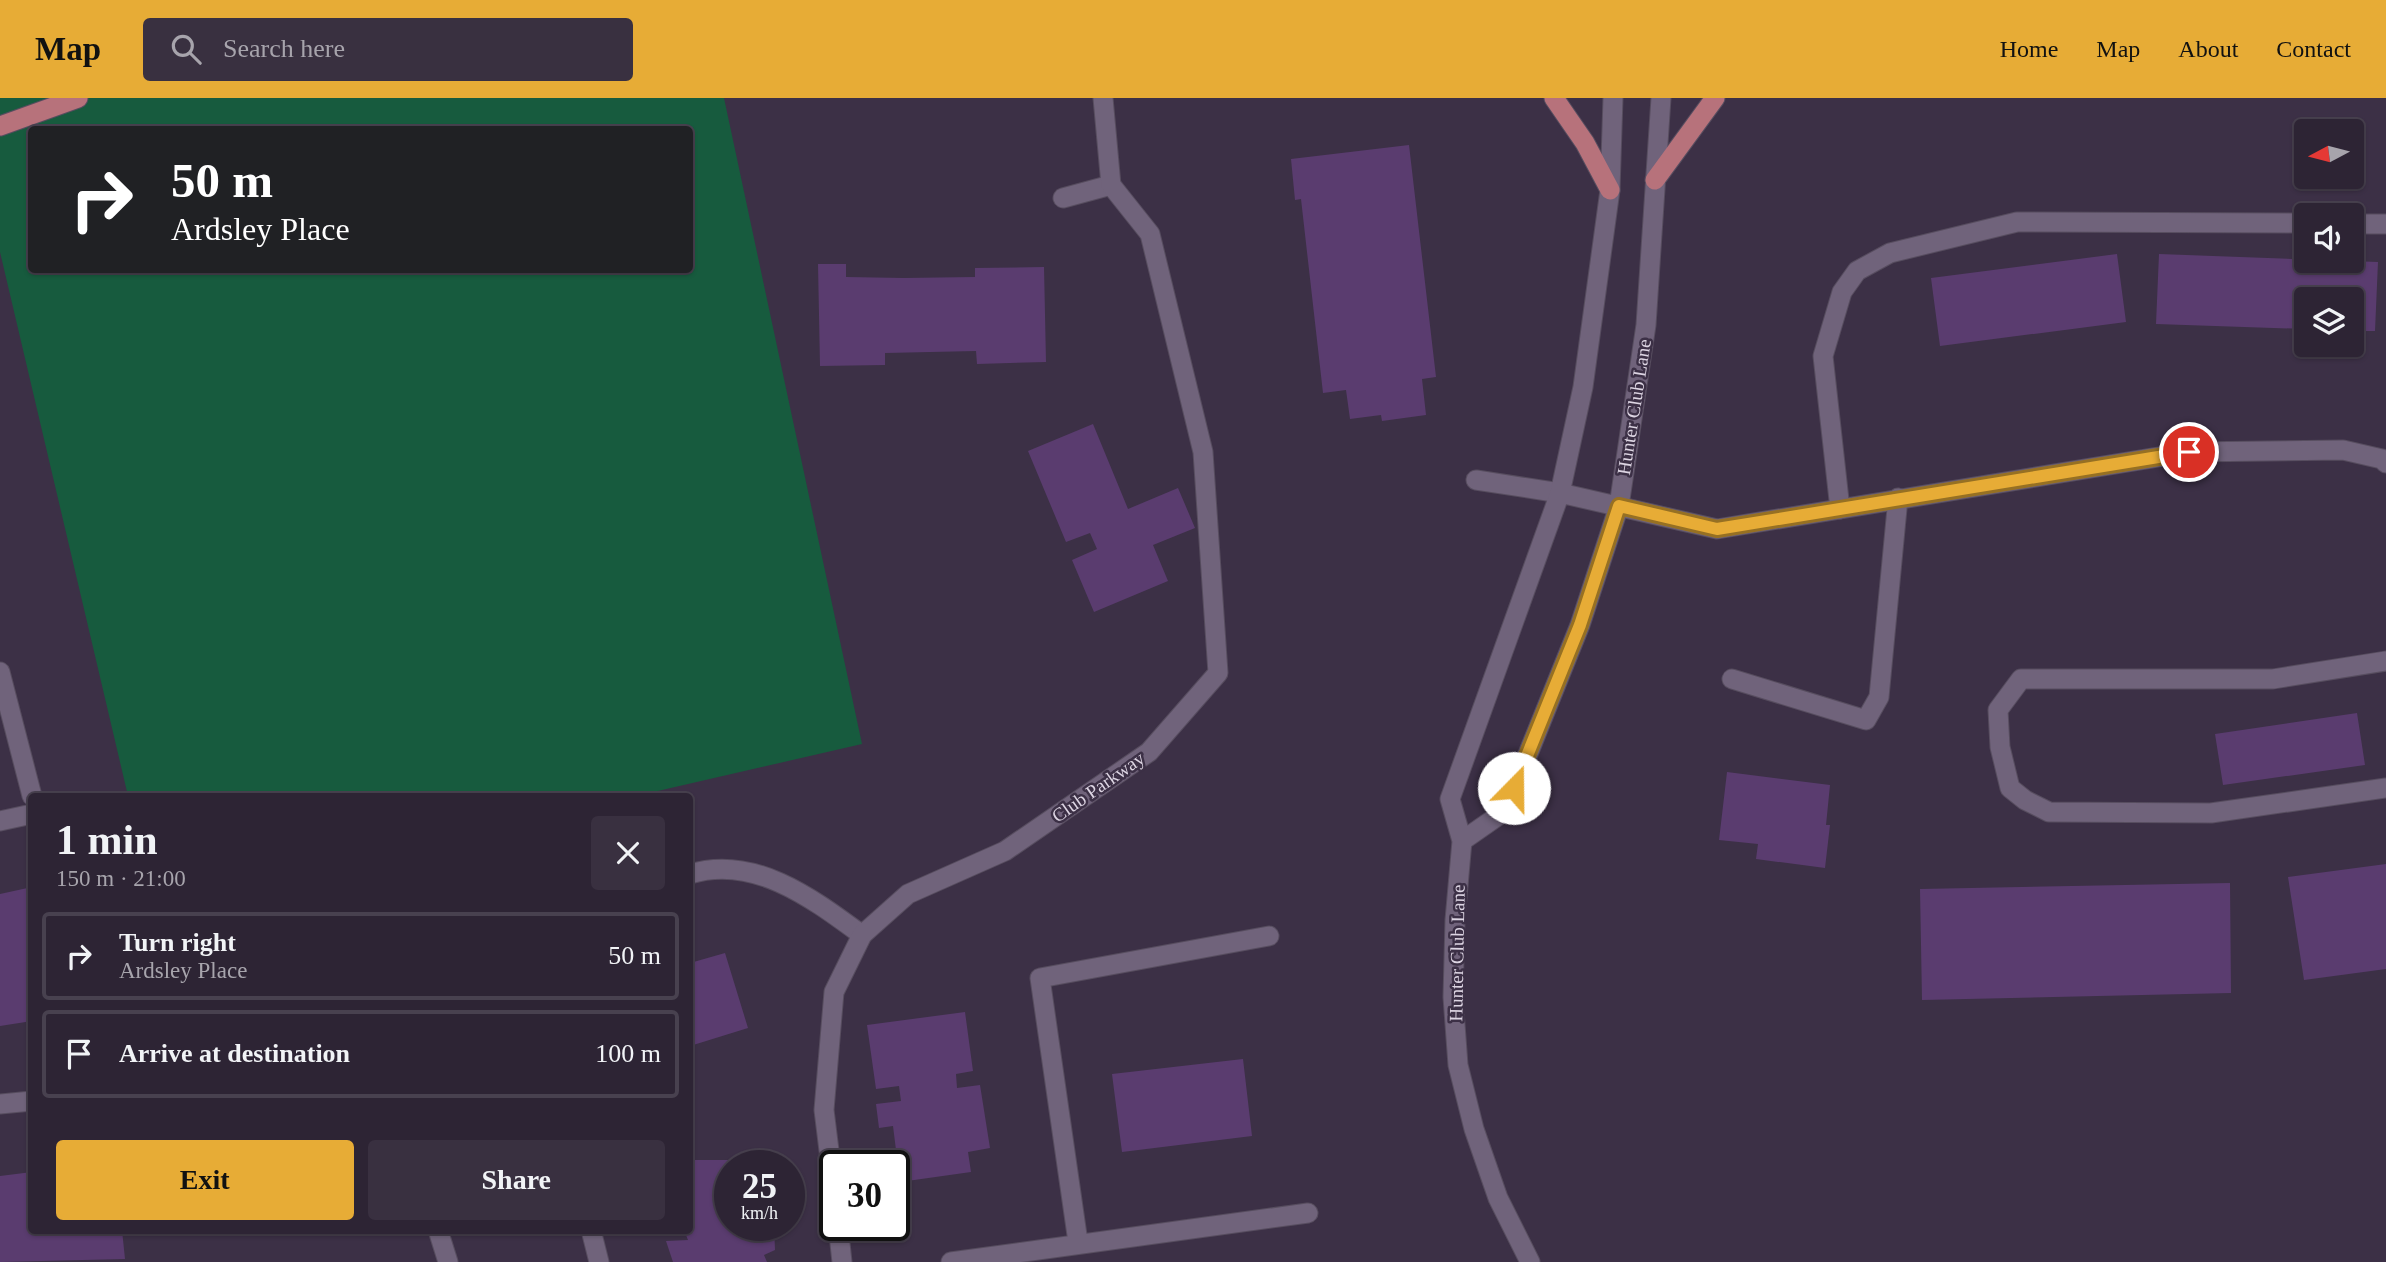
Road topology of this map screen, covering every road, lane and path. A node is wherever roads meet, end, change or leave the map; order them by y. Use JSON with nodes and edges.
{"nodes":[{"id":1,"x":78,"y":98,"type":"edge"},
{"id":2,"x":1103,"y":98,"type":"edge"},
{"id":3,"x":1554,"y":98,"type":"edge"},
{"id":4,"x":1613,"y":98,"type":"edge"},
{"id":5,"x":1661,"y":98,"type":"edge"},
{"id":6,"x":1715,"y":98,"type":"edge"},
{"id":7,"x":0,"y":126,"type":"edge"},
{"id":8,"x":1656,"y":180,"type":"junction"},
{"id":9,"x":1111,"y":185,"type":"junction"},
{"id":10,"x":1610,"y":190,"type":"junction"},
{"id":11,"x":1063,"y":198,"type":"dead end"},
{"id":12,"x":2294,"y":223,"type":"edge"},
{"id":13,"x":2364,"y":223,"type":"edge"},
{"id":14,"x":2386,"y":224,"type":"edge"},
{"id":15,"x":2386,"y":463,"type":"edge"},
{"id":16,"x":1476,"y":480,"type":"dead end"},
{"id":17,"x":1560,"y":493,"type":"junction"},
{"id":18,"x":1898,"y":498,"type":"junction"},
{"id":19,"x":1619,"y":506,"type":"junction"},
{"id":20,"x":1840,"y":509,"type":"junction"},
{"id":21,"x":2386,"y":662,"type":"edge"},
{"id":22,"x":0,"y":671,"type":"edge"},
{"id":23,"x":1732,"y":679,"type":"dead end"},
{"id":24,"x":2386,"y":788,"type":"edge"},
{"id":25,"x":31,"y":793,"type":"edge"},
{"id":26,"x":28,"y":815,"type":"edge"},
{"id":27,"x":0,"y":821,"type":"edge"},
{"id":28,"x":1462,"y":841,"type":"junction"},
{"id":29,"x":693,"y":873,"type":"edge"},
{"id":30,"x":862,"y":935,"type":"junction"},
{"id":31,"x":1269,"y":936,"type":"dead end"},
{"id":32,"x":28,"y":1101,"type":"edge"},
{"id":33,"x":0,"y":1104,"type":"edge"},
{"id":34,"x":829,"y":1150,"type":"edge"},
{"id":35,"x":1308,"y":1213,"type":"dead end"},
{"id":36,"x":439,"y":1234,"type":"edge"},
{"id":37,"x":592,"y":1234,"type":"edge"},
{"id":38,"x":840,"y":1241,"type":"edge"},
{"id":39,"x":1078,"y":1242,"type":"junction"},
{"id":40,"x":448,"y":1262,"type":"edge"},
{"id":41,"x":599,"y":1262,"type":"edge"},
{"id":42,"x":842,"y":1262,"type":"edge"},
{"id":43,"x":951,"y":1262,"type":"edge"},
{"id":44,"x":1530,"y":1262,"type":"edge"}],
"edges":[{"from":1,"to":7,"type":"main road"},
{"from":2,"to":9,"type":"street"},
{"from":3,"to":10,"type":"main road"},
{"from":4,"to":10,"type":"street","name":"Hunter Club Lane"},
{"from":5,"to":8,"type":"street","name":"Hunter Club Lane"},
{"from":6,"to":8,"type":"main road"},
{"from":8,"to":19,"type":"street","name":"Hunter Club Lane"},
{"from":9,"to":11,"type":"street"},
{"from":9,"to":30,"type":"street","name":"Club Parkway"},
{"from":10,"to":17,"type":"street","name":"Hunter Club Lane"},
{"from":12,"to":20,"type":"street"},
{"from":13,"to":14,"type":"street"},
{"from":15,"to":18,"type":"street"},
{"from":16,"to":17,"type":"street"},
{"from":17,"to":19,"type":"street"},
{"from":17,"to":28,"type":"street","name":"Hunter Club Lane"},
{"from":18,"to":20,"type":"street"},
{"from":18,"to":23,"type":"street"},
{"from":19,"to":20,"type":"street"},
{"from":19,"to":28,"type":"street","name":"Hunter Club Lane"},
{"from":21,"to":24,"type":"street"},
{"from":22,"to":25,"type":"street"},
{"from":26,"to":27,"type":"street"},
{"from":28,"to":44,"type":"street","name":"Hunter Club Lane"},
{"from":29,"to":30,"type":"street"},
{"from":30,"to":34,"type":"street","name":"Club Parkway"},
{"from":31,"to":39,"type":"street"},
{"from":32,"to":33,"type":"street"},
{"from":35,"to":39,"type":"street"},
{"from":36,"to":40,"type":"street"},
{"from":37,"to":41,"type":"street"},
{"from":38,"to":42,"type":"street"},
{"from":39,"to":43,"type":"street"}]}
